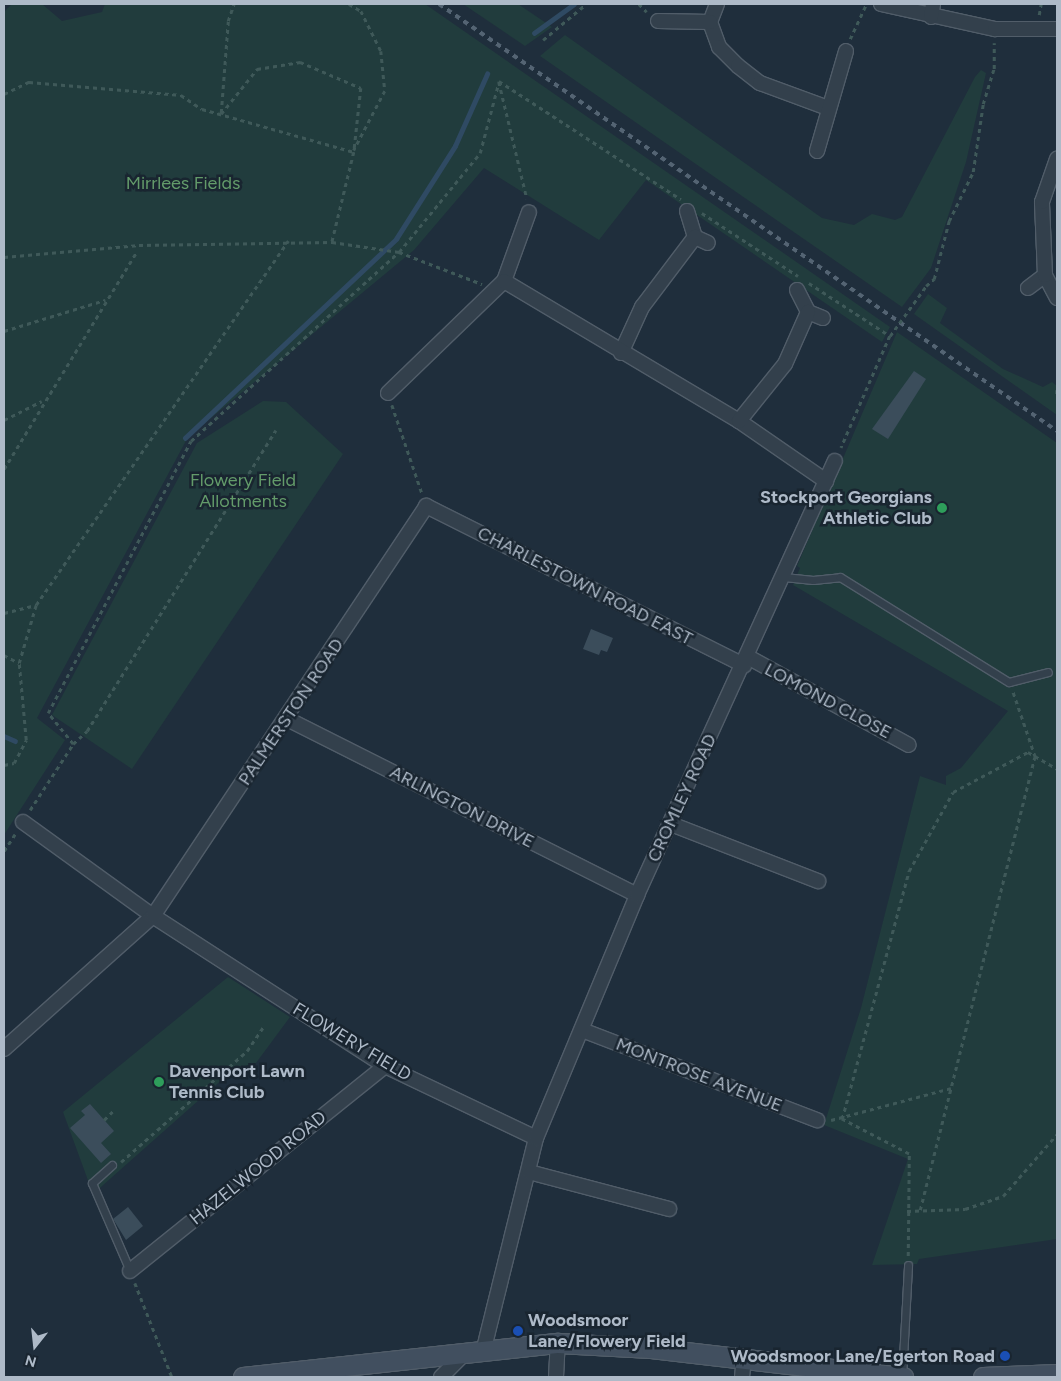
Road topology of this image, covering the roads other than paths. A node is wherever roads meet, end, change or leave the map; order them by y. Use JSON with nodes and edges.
{"nodes":[{"id":1,"x":717,"y":4,"type":"edge"},
{"id":2,"x":881,"y":4,"type":"edge"},
{"id":3,"x":932,"y":11,"type":"edge"},
{"id":4,"x":658,"y":21,"type":"dead end"},
{"id":5,"x":710,"y":22,"type":"junction"},
{"id":6,"x":1057,"y":29,"type":"edge"},
{"id":7,"x":846,"y":51,"type":"road end"},
{"id":8,"x":828,"y":108,"type":"junction"},
{"id":9,"x":817,"y":151,"type":"dead end"},
{"id":10,"x":1057,"y":159,"type":"edge"},
{"id":11,"x":687,"y":211,"type":"dead end"},
{"id":12,"x":529,"y":212,"type":"road end"},
{"id":13,"x":695,"y":237,"type":"junction"},
{"id":14,"x":708,"y":243,"type":"dead end"},
{"id":15,"x":1045,"y":275,"type":"junction"},
{"id":16,"x":499,"y":286,"type":"junction"},
{"id":17,"x":1028,"y":288,"type":"dead end"},
{"id":18,"x":797,"y":290,"type":"dead end"},
{"id":19,"x":1057,"y":298,"type":"edge"},
{"id":20,"x":808,"y":312,"type":"junction"},
{"id":21,"x":822,"y":318,"type":"dead end"},
{"id":22,"x":621,"y":353,"type":"junction"},
{"id":23,"x":388,"y":393,"type":"road end"},
{"id":24,"x":739,"y":421,"type":"junction"},
{"id":25,"x":835,"y":461,"type":"road end"},
{"id":26,"x":826,"y":481,"type":"junction"},
{"id":27,"x":426,"y":506,"type":"joint"},
{"id":28,"x":784,"y":577,"type":"junction"},
{"id":29,"x":746,"y":661,"type":"junction"},
{"id":30,"x":1048,"y":672,"type":"dead end"},
{"id":31,"x":287,"y":719,"type":"junction"},
{"id":32,"x":909,"y":745,"type":"dead end"},
{"id":33,"x":23,"y":822,"type":"road end"},
{"id":34,"x":671,"y":824,"type":"junction"},
{"id":35,"x":818,"y":881,"type":"dead end"},
{"id":36,"x":637,"y":895,"type":"junction"},
{"id":37,"x":153,"y":916,"type":"junction"},
{"id":38,"x":582,"y":1030,"type":"junction"},
{"id":39,"x":4,"y":1049,"type":"edge"},
{"id":40,"x":386,"y":1066,"type":"junction"},
{"id":41,"x":817,"y":1120,"type":"dead end"},
{"id":42,"x":536,"y":1138,"type":"junction"},
{"id":43,"x":112,"y":1165,"type":"road end"},
{"id":44,"x":529,"y":1172,"type":"junction"},
{"id":45,"x":669,"y":1209,"type":"dead end"},
{"id":46,"x":908,"y":1265,"type":"road end"},
{"id":47,"x":130,"y":1271,"type":"joint"},
{"id":48,"x":558,"y":1343,"type":"junction"},
{"id":49,"x":484,"y":1348,"type":"junction"},
{"id":50,"x":464,"y":1355,"type":"junction"},
{"id":51,"x":743,"y":1368,"type":"edge"},
{"id":52,"x":1057,"y":1374,"type":"edge"},
{"id":53,"x":243,"y":1377,"type":"edge"},
{"id":54,"x":441,"y":1377,"type":"edge"},
{"id":55,"x":556,"y":1377,"type":"edge"},
{"id":56,"x":902,"y":1377,"type":"edge"},
{"id":57,"x":983,"y":1377,"type":"edge"}],
"edges":[{"from":1,"to":5,"type":"street"},
{"from":2,"to":3,"type":"street"},
{"from":3,"to":6,"type":"street"},
{"from":4,"to":5,"type":"street"},
{"from":5,"to":8,"type":"street"},
{"from":7,"to":8,"type":"street"},
{"from":8,"to":9,"type":"street"},
{"from":10,"to":15,"type":"street"},
{"from":11,"to":13,"type":"street"},
{"from":12,"to":16,"type":"street"},
{"from":13,"to":14,"type":"street"},
{"from":13,"to":22,"type":"street"},
{"from":15,"to":17,"type":"street"},
{"from":15,"to":19,"type":"street"},
{"from":16,"to":22,"type":"street"},
{"from":16,"to":23,"type":"street"},
{"from":18,"to":20,"type":"street"},
{"from":20,"to":21,"type":"street"},
{"from":20,"to":24,"type":"street"},
{"from":22,"to":24,"type":"street"},
{"from":24,"to":26,"type":"street"},
{"from":25,"to":26,"type":"street","name":"CROMLEY ROAD"},
{"from":26,"to":28,"type":"street","name":"CROMLEY ROAD"},
{"from":27,"to":29,"type":"street","name":"CHARLESTOWN ROAD EAST"},
{"from":27,"to":31,"type":"street","name":"PALMERSTON ROAD"},
{"from":28,"to":29,"type":"street","name":"CROMLEY ROAD"},
{"from":28,"to":30,"type":"lane"},
{"from":29,"to":32,"type":"street","name":"LOMOND CLOSE"},
{"from":29,"to":34,"type":"street","name":"CROMLEY ROAD"},
{"from":31,"to":36,"type":"street","name":"ARLINGTON DRIVE"},
{"from":31,"to":37,"type":"street","name":"PALMERSTON ROAD"},
{"from":33,"to":37,"type":"street","name":"FLOWERY FIELD"},
{"from":34,"to":35,"type":"street"},
{"from":34,"to":36,"type":"street","name":"CROMLEY ROAD"},
{"from":36,"to":38,"type":"street","name":"CROMLEY ROAD"},
{"from":37,"to":39,"type":"street","name":"PALMERSTON ROAD"},
{"from":37,"to":40,"type":"street","name":"FLOWERY FIELD"},
{"from":38,"to":41,"type":"street","name":"MONTROSE AVENUE"},
{"from":38,"to":42,"type":"street","name":"CROMLEY ROAD"},
{"from":40,"to":42,"type":"street","name":"FLOWERY FIELD"},
{"from":40,"to":47,"type":"street","name":"HAZELWOOD ROAD"},
{"from":42,"to":44,"type":"street"},
{"from":43,"to":47,"type":"lane"},
{"from":44,"to":45,"type":"street"},
{"from":44,"to":49,"type":"street"},
{"from":46,"to":56,"type":"lane"},
{"from":48,"to":49,"type":"street"},
{"from":48,"to":51,"type":"street"},
{"from":48,"to":55,"type":"street"},
{"from":49,"to":50,"type":"street"},
{"from":50,"to":53,"type":"street"},
{"from":50,"to":54,"type":"street"},
{"from":51,"to":56,"type":"street"},
{"from":52,"to":57,"type":"street"}]}
